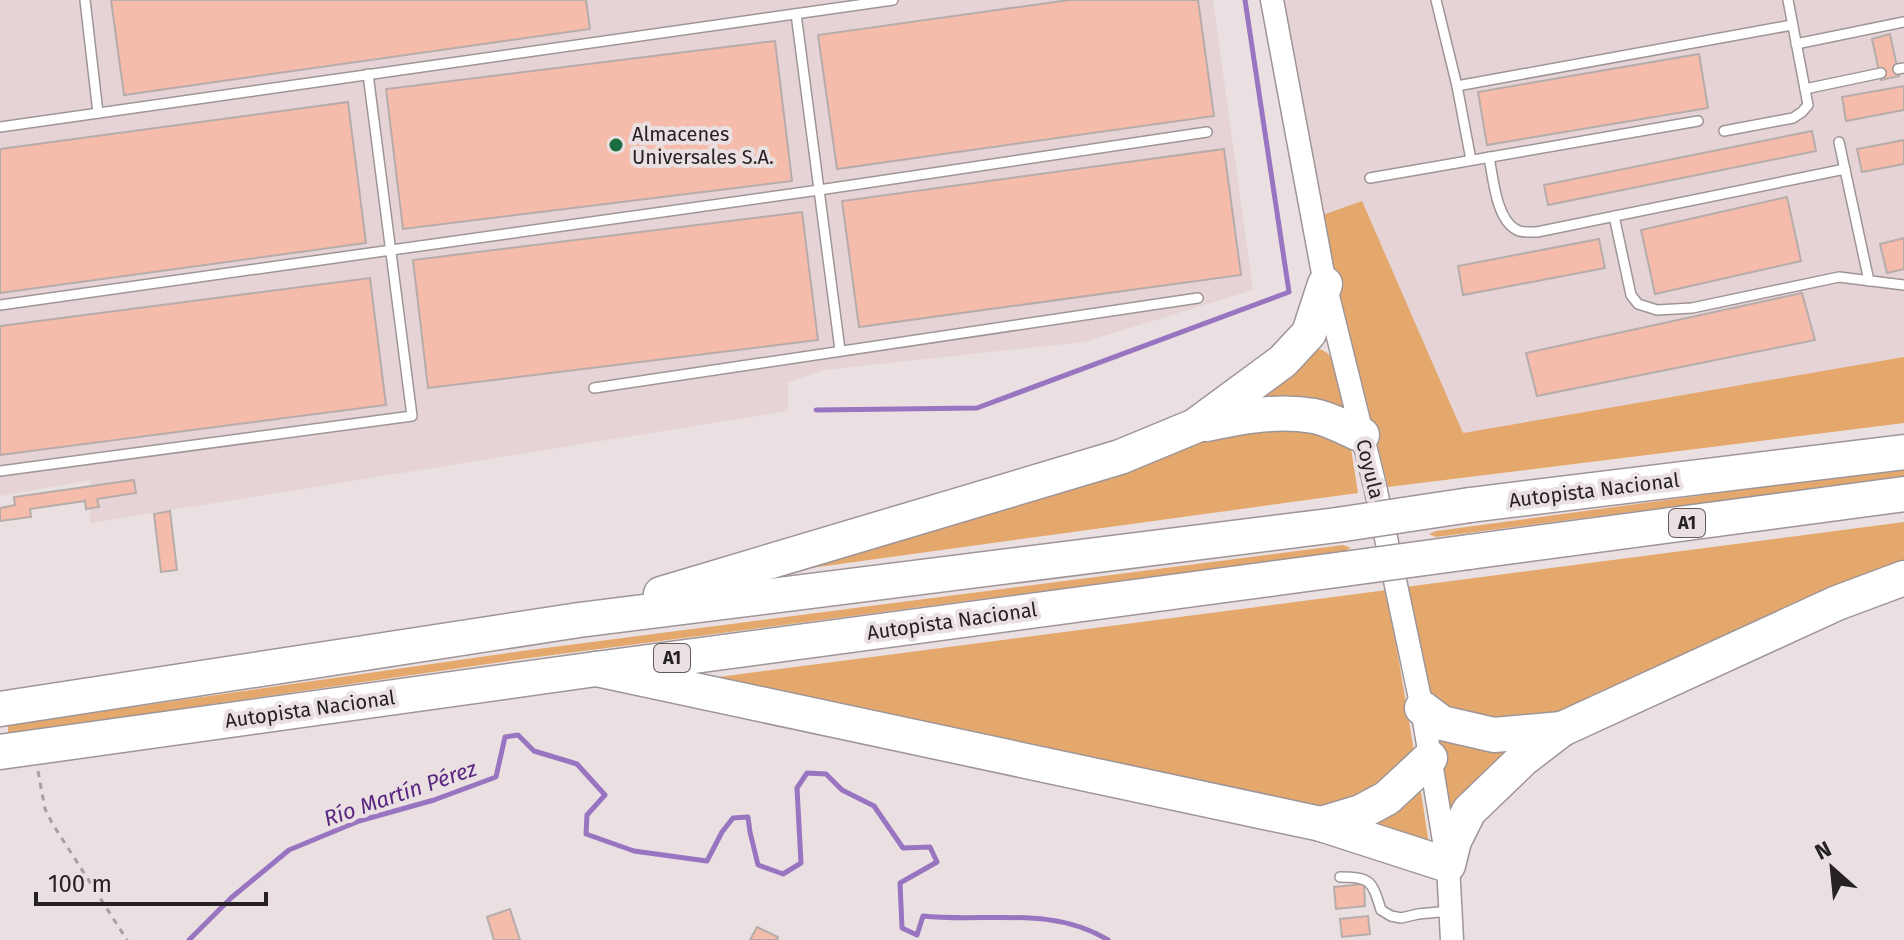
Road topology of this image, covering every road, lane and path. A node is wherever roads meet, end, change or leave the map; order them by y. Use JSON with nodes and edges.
{"nodes":[{"id":1,"x":85,"y":0,"type":"edge"},
{"id":2,"x":893,"y":0,"type":"edge"},
{"id":3,"x":1272,"y":0,"type":"edge"},
{"id":4,"x":1436,"y":0,"type":"edge"},
{"id":5,"x":1788,"y":0,"type":"edge"},
{"id":6,"x":796,"y":14,"type":"junction"},
{"id":7,"x":1904,"y":22,"type":"edge"},
{"id":8,"x":1792,"y":25,"type":"junction"},
{"id":9,"x":1796,"y":44,"type":"junction"},
{"id":10,"x":1881,"y":73,"type":"dead end"},
{"id":11,"x":368,"y":74,"type":"junction"},
{"id":12,"x":1457,"y":86,"type":"junction"},
{"id":13,"x":1805,"y":89,"type":"junction"},
{"id":14,"x":98,"y":113,"type":"junction"},
{"id":15,"x":1698,"y":121,"type":"dead end"},
{"id":16,"x":0,"y":127,"type":"edge"},
{"id":17,"x":1724,"y":131,"type":"dead end"},
{"id":18,"x":1207,"y":132,"type":"dead end"},
{"id":19,"x":1839,"y":142,"type":"dead end"},
{"id":20,"x":1489,"y":157,"type":"junction"},
{"id":21,"x":1471,"y":160,"type":"junction"},
{"id":22,"x":1845,"y":169,"type":"junction"},
{"id":23,"x":1370,"y":178,"type":"dead end"},
{"id":24,"x":819,"y":190,"type":"junction"},
{"id":25,"x":1614,"y":216,"type":"junction"},
{"id":26,"x":390,"y":250,"type":"junction"},
{"id":27,"x":1869,"y":281,"type":"junction"},
{"id":28,"x":1325,"y":284,"type":"junction"},
{"id":29,"x":1904,"y":285,"type":"edge"},
{"id":30,"x":1198,"y":298,"type":"dead end"},
{"id":31,"x":0,"y":305,"type":"edge"},
{"id":32,"x":840,"y":350,"type":"junction"},
{"id":33,"x":594,"y":388,"type":"dead end"},
{"id":34,"x":1195,"y":426,"type":"junction"},
{"id":35,"x":1362,"y":435,"type":"junction"},
{"id":36,"x":1904,"y":452,"type":"edge"},
{"id":37,"x":0,"y":471,"type":"edge"},
{"id":38,"x":1904,"y":494,"type":"edge"},
{"id":39,"x":1904,"y":578,"type":"edge"},
{"id":40,"x":579,"y":620,"type":"junction"},
{"id":41,"x":596,"y":669,"type":"junction"},
{"id":42,"x":1422,"y":708,"type":"junction"},
{"id":43,"x":0,"y":709,"type":"edge"},
{"id":44,"x":1562,"y":729,"type":"junction"},
{"id":45,"x":16,"y":750,"type":"edge"},
{"id":46,"x":1430,"y":758,"type":"junction"},
{"id":47,"x":1321,"y":824,"type":"junction"},
{"id":48,"x":1448,"y":865,"type":"junction"},
{"id":49,"x":1340,"y":877,"type":"dead end"},
{"id":50,"x":1450,"y":911,"type":"junction"},
{"id":51,"x":127,"y":940,"type":"edge"},
{"id":52,"x":1452,"y":940,"type":"edge"}],
"edges":[{"from":1,"to":14,"type":"lane"},
{"from":2,"to":6,"type":"lane"},
{"from":3,"to":28,"type":"street","name":"Coyula"},
{"from":4,"to":12,"type":"lane"},
{"from":5,"to":8,"type":"lane"},
{"from":6,"to":11,"type":"lane"},
{"from":6,"to":24,"type":"lane"},
{"from":7,"to":9,"type":"lane"},
{"from":8,"to":9,"type":"lane"},
{"from":8,"to":12,"type":"lane"},
{"from":9,"to":13,"type":"lane"},
{"from":10,"to":13,"type":"lane"},
{"from":11,"to":14,"type":"lane"},
{"from":11,"to":26,"type":"lane"},
{"from":12,"to":21,"type":"lane"},
{"from":13,"to":17,"type":"lane"},
{"from":14,"to":16,"type":"lane"},
{"from":15,"to":20,"type":"lane"},
{"from":18,"to":24,"type":"lane"},
{"from":19,"to":22,"type":"lane"},
{"from":20,"to":21,"type":"lane"},
{"from":20,"to":25,"type":"lane"},
{"from":21,"to":23,"type":"lane"},
{"from":22,"to":25,"type":"lane"},
{"from":22,"to":27,"type":"lane"},
{"from":24,"to":26,"type":"lane"},
{"from":24,"to":32,"type":"lane"},
{"from":25,"to":27,"type":"lane"},
{"from":26,"to":31,"type":"lane"},
{"from":26,"to":37,"type":"lane"},
{"from":27,"to":29,"type":"lane"},
{"from":28,"to":34,"type":"highway"},
{"from":28,"to":35,"type":"street","name":"Coyula"},
{"from":30,"to":32,"type":"lane"},
{"from":32,"to":33,"type":"lane"},
{"from":34,"to":35,"type":"highway"},
{"from":34,"to":40,"type":"highway"},
{"from":35,"to":42,"type":"street","name":"Coyula"},
{"from":36,"to":40,"type":"highway","name":"Autopista Nacional","number":"A1","bridge":true},
{"from":38,"to":41,"type":"highway","name":"Autopista Nacional","number":"A1","bridge":true},
{"from":39,"to":44,"type":"highway"},
{"from":40,"to":43,"type":"highway","name":"Autopista Nacional","number":"A1"},
{"from":41,"to":45,"type":"highway","name":"Autopista Nacional","number":"A1"},
{"from":41,"to":47,"type":"highway"},
{"from":42,"to":44,"type":"highway"},
{"from":42,"to":46,"type":"street","name":"Coyula"},
{"from":44,"to":48,"type":"highway"},
{"from":45,"to":51,"type":"path"},
{"from":46,"to":47,"type":"highway"},
{"from":46,"to":48,"type":"street","name":"Coyula"},
{"from":47,"to":48,"type":"highway"},
{"from":48,"to":50,"type":"street","name":"Coyula"},
{"from":49,"to":50,"type":"lane"},
{"from":50,"to":52,"type":"street","name":"Coyula"}]}
